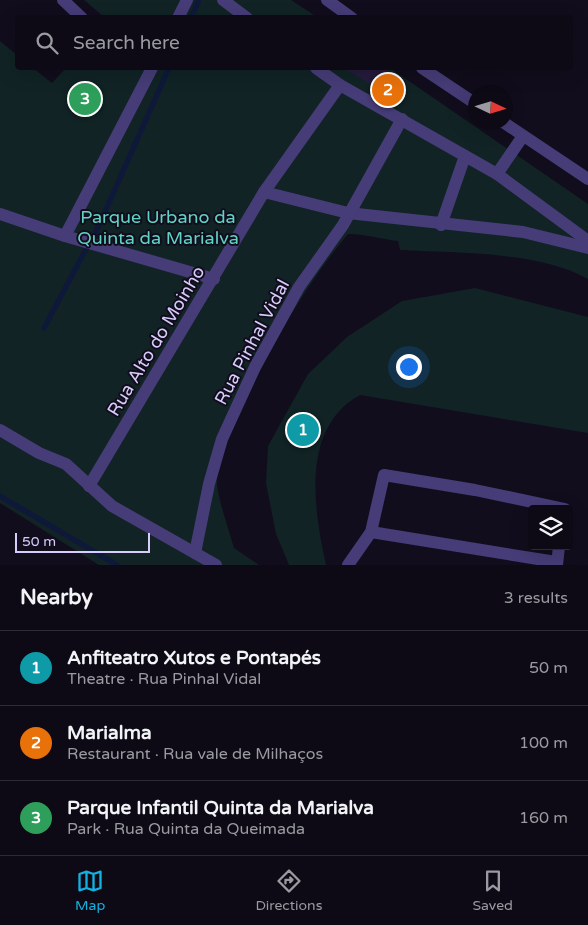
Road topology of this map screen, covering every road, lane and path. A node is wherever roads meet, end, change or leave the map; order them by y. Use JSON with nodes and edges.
{"nodes":[{"id":1,"x":63,"y":0,"type":"edge"},
{"id":2,"x":187,"y":0,"type":"edge"},
{"id":3,"x":223,"y":0,"type":"edge"},
{"id":4,"x":327,"y":0,"type":"edge"},
{"id":5,"x":79,"y":15,"type":"edge"},
{"id":6,"x":180,"y":15,"type":"edge"},
{"id":7,"x":243,"y":15,"type":"edge"},
{"id":8,"x":348,"y":15,"type":"edge"},
{"id":9,"x":151,"y":70,"type":"edge"},
{"id":10,"x":319,"y":70,"type":"edge"},
{"id":11,"x":425,"y":70,"type":"edge"},
{"id":12,"x":340,"y":85,"type":"junction"},
{"id":13,"x":468,"y":99,"type":"edge"},
{"id":14,"x":402,"y":119,"type":"junction"},
{"id":15,"x":511,"y":130,"type":"edge"},
{"id":16,"x":520,"y":140,"type":"junction"},
{"id":17,"x":465,"y":156,"type":"junction"},
{"id":18,"x":497,"y":174,"type":"junction"},
{"id":19,"x":588,"y":178,"type":"edge"},
{"id":20,"x":264,"y":192,"type":"junction"},
{"id":21,"x":0,"y":214,"type":"edge"},
{"id":22,"x":345,"y":219,"type":"junction"},
{"id":23,"x":441,"y":225,"type":"junction"},
{"id":24,"x":65,"y":236,"type":"junction"},
{"id":25,"x":588,"y":240,"type":"edge"},
{"id":26,"x":588,"y":248,"type":"edge"},
{"id":27,"x":214,"y":279,"type":"junction"},
{"id":28,"x":0,"y":430,"type":"edge"},
{"id":29,"x":89,"y":486,"type":"junction"},
{"id":30,"x":545,"y":505,"type":"edge"},
{"id":31,"x":371,"y":532,"type":"junction"},
{"id":32,"x":559,"y":550,"type":"edge"},
{"id":33,"x":195,"y":553,"type":"junction"},
{"id":34,"x":557,"y":564,"type":"edge"},
{"id":35,"x":216,"y":565,"type":"edge"},
{"id":36,"x":348,"y":565,"type":"edge"}],
"edges":[{"from":1,"to":5,"type":"street"},
{"from":2,"to":6,"type":"street"},
{"from":3,"to":7,"type":"street"},
{"from":4,"to":8,"type":"street"},
{"from":9,"to":24,"type":"street"},
{"from":10,"to":12,"type":"street"},
{"from":11,"to":13,"type":"street"},
{"from":12,"to":14,"type":"street"},
{"from":12,"to":20,"type":"street","name":"Rua Alto do Moinho"},
{"from":14,"to":17,"type":"street"},
{"from":14,"to":22,"type":"street","name":"Rua Pinhal Vidal"},
{"from":15,"to":16,"type":"street"},
{"from":16,"to":18,"type":"street"},
{"from":16,"to":19,"type":"street"},
{"from":17,"to":18,"type":"street"},
{"from":17,"to":23,"type":"street"},
{"from":18,"to":25,"type":"street"},
{"from":20,"to":22,"type":"street"},
{"from":20,"to":27,"type":"street","name":"Rua Alto do Moinho"},
{"from":21,"to":24,"type":"street"},
{"from":22,"to":23,"type":"street"},
{"from":22,"to":33,"type":"street","name":"Rua Pinhal Vidal"},
{"from":23,"to":26,"type":"street"},
{"from":24,"to":27,"type":"street"},
{"from":27,"to":29,"type":"street","name":"Rua Alto do Moinho"},
{"from":28,"to":29,"type":"street"},
{"from":29,"to":33,"type":"street"},
{"from":30,"to":31,"type":"street"},
{"from":31,"to":34,"type":"street"},
{"from":31,"to":36,"type":"street"},
{"from":32,"to":34,"type":"street"},
{"from":33,"to":35,"type":"street"}]}
